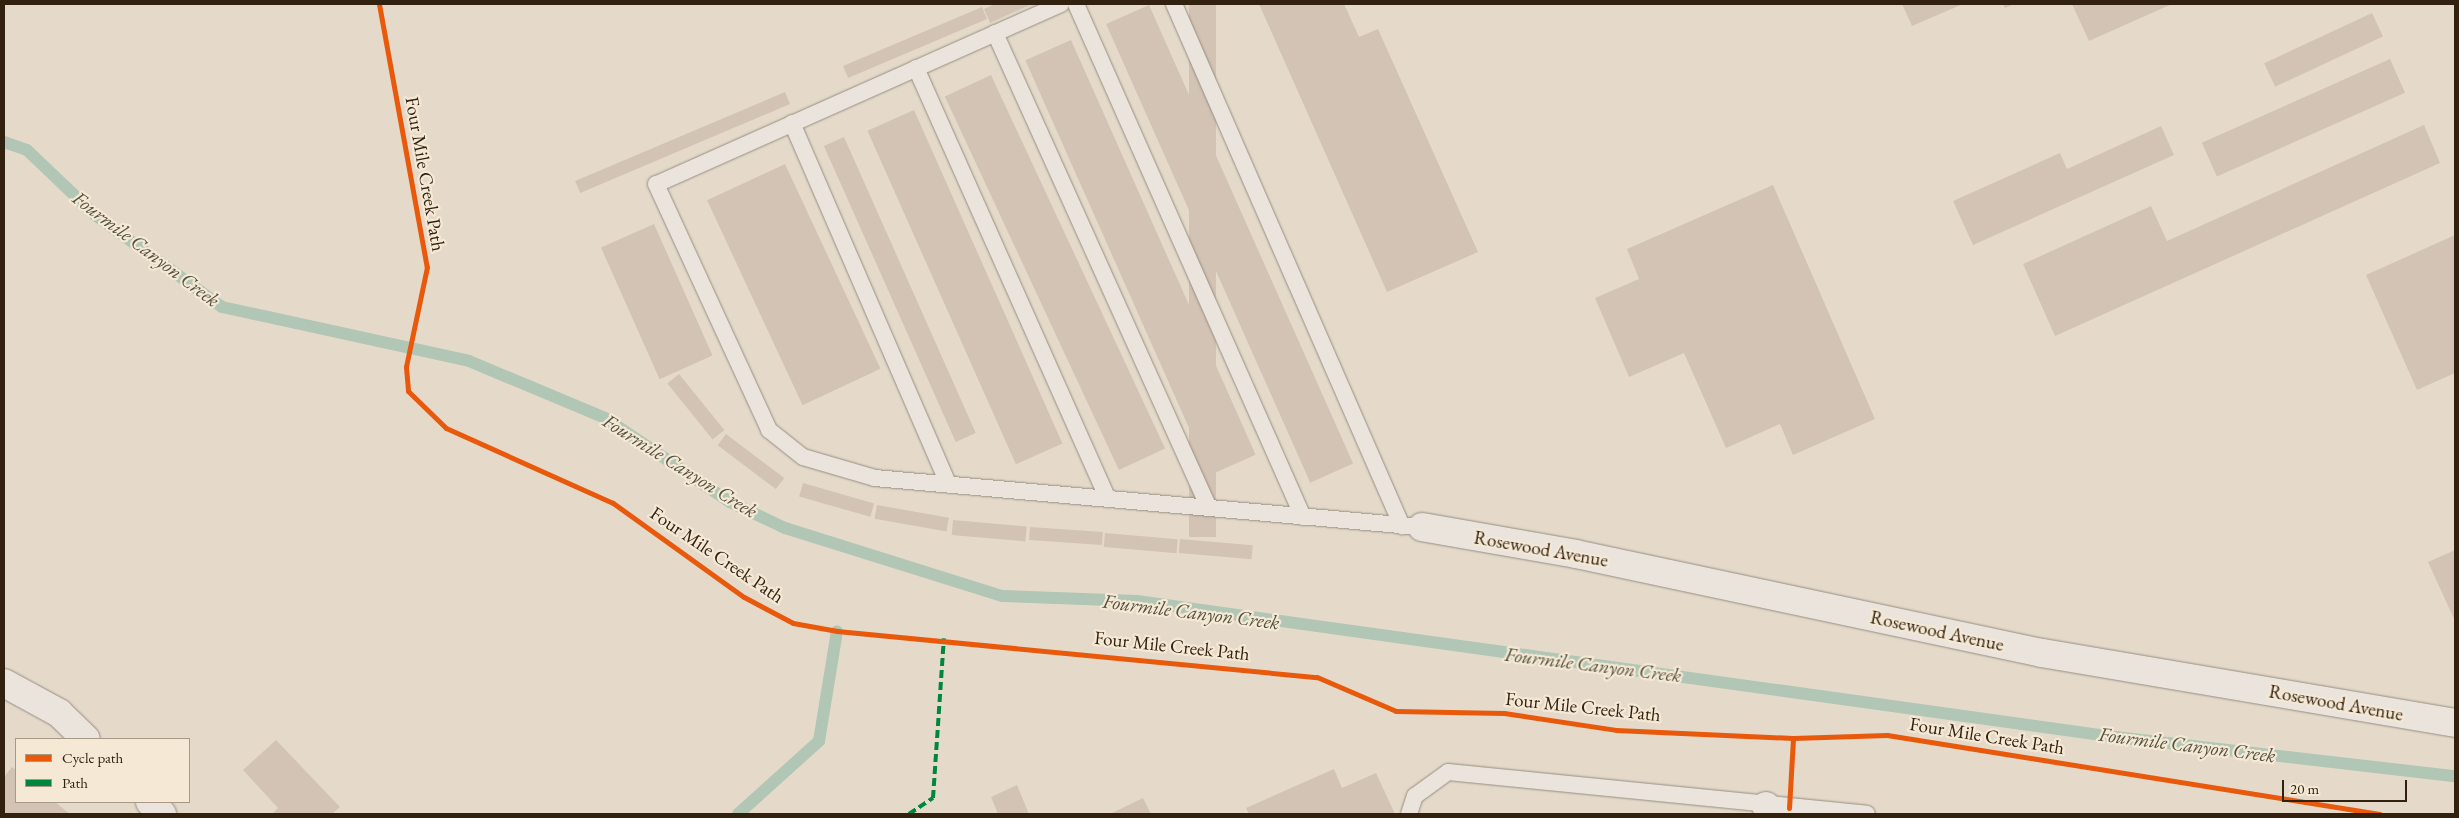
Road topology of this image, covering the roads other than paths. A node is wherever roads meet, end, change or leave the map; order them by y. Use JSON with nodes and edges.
{"nodes":[{"id":1,"x":1061,"y":4,"type":"edge"},
{"id":2,"x":1076,"y":4,"type":"edge"},
{"id":3,"x":1174,"y":4,"type":"edge"},
{"id":4,"x":995,"y":33,"type":"junction"},
{"id":5,"x":916,"y":68,"type":"junction"},
{"id":6,"x":792,"y":123,"type":"junction"},
{"id":7,"x":948,"y":484,"type":"junction"},
{"id":8,"x":1108,"y":499,"type":"junction"},
{"id":9,"x":1209,"y":508,"type":"junction"},
{"id":10,"x":1303,"y":516,"type":"junction"},
{"id":11,"x":1412,"y":526,"type":"junction"},
{"id":12,"x":4,"y":683,"type":"edge"},
{"id":13,"x":2455,"y":722,"type":"edge"},
{"id":14,"x":85,"y":738,"type":"edge"},
{"id":15,"x":151,"y":803,"type":"edge"},
{"id":16,"x":1768,"y":810,"type":"edge"},
{"id":17,"x":162,"y":814,"type":"edge"},
{"id":18,"x":1409,"y":814,"type":"edge"},
{"id":19,"x":1867,"y":814,"type":"edge"}],
"edges":[{"from":1,"to":4,"type":"lane"},
{"from":2,"to":10,"type":"lane"},
{"from":3,"to":11,"type":"lane"},
{"from":4,"to":5,"type":"lane"},
{"from":4,"to":9,"type":"lane"},
{"from":5,"to":6,"type":"lane"},
{"from":5,"to":8,"type":"lane"},
{"from":6,"to":7,"type":"lane"},
{"from":6,"to":7,"type":"lane"},
{"from":7,"to":8,"type":"lane"},
{"from":8,"to":9,"type":"lane"},
{"from":9,"to":10,"type":"lane"},
{"from":10,"to":11,"type":"lane"},
{"from":11,"to":13,"type":"street","name":"Rosewood Avenue"},
{"from":12,"to":14,"type":"street"},
{"from":15,"to":17,"type":"street"},
{"from":16,"to":18,"type":"lane"},
{"from":16,"to":19,"type":"lane"}]}
